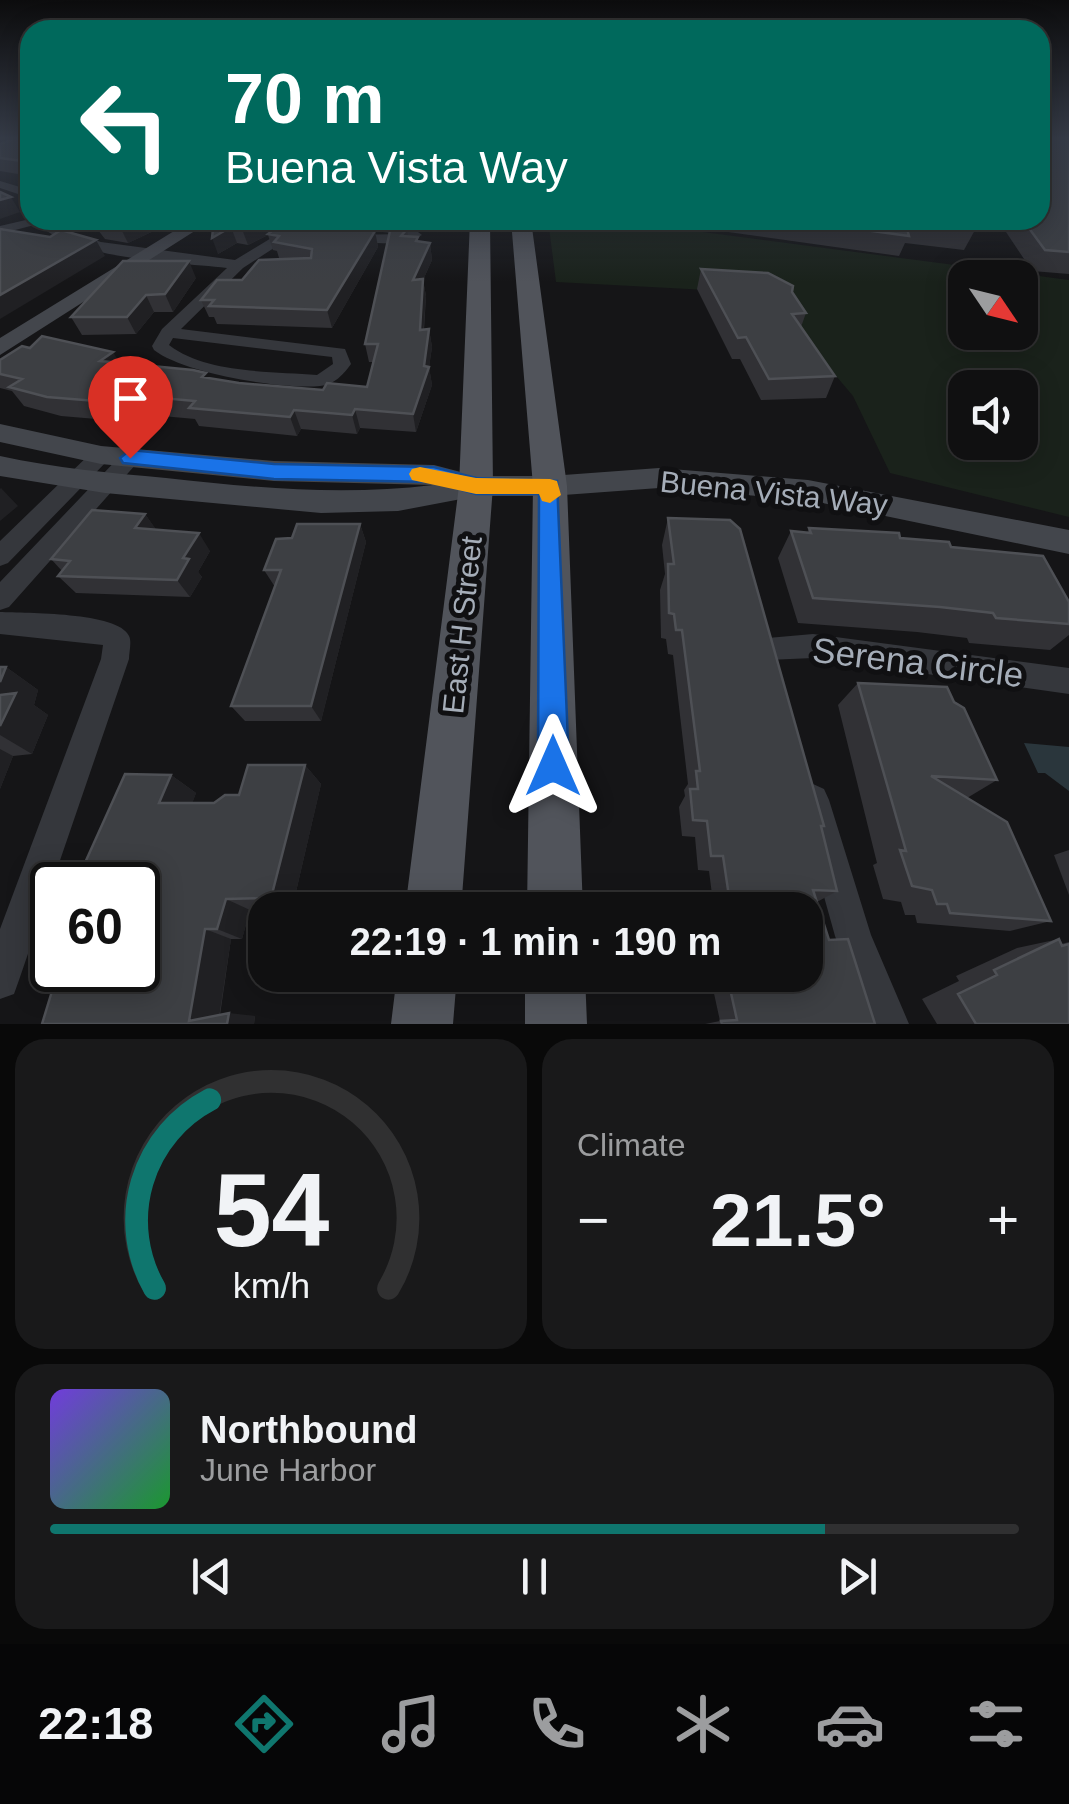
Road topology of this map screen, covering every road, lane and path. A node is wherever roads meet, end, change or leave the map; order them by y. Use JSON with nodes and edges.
{"nodes":[{"id":1,"x":48,"y":230,"type":"edge"},
{"id":2,"x":188,"y":230,"type":"edge"},
{"id":3,"x":309,"y":230,"type":"edge"},
{"id":4,"x":410,"y":230,"type":"edge"},
{"id":5,"x":480,"y":230,"type":"edge"},
{"id":6,"x":522,"y":230,"type":"edge"},
{"id":7,"x":333,"y":238,"type":"edge"},
{"id":8,"x":151,"y":254,"type":"junction"},
{"id":9,"x":238,"y":265,"type":"junction"},
{"id":10,"x":168,"y":332,"type":"junction"},
{"id":11,"x":0,"y":348,"type":"edge"},
{"id":12,"x":0,"y":433,"type":"edge"},
{"id":13,"x":113,"y":465,"type":"junction"},
{"id":14,"x":0,"y":466,"type":"edge"},
{"id":15,"x":76,"y":479,"type":"junction"},
{"id":16,"x":476,"y":486,"type":"junction"},
{"id":17,"x":550,"y":486,"type":"junction"},
{"id":18,"x":1069,"y":543,"type":"edge"},
{"id":19,"x":0,"y":556,"type":"edge"},
{"id":20,"x":0,"y":599,"type":"edge"},
{"id":21,"x":759,"y":614,"type":"edge"},
{"id":22,"x":0,"y":623,"type":"edge"},
{"id":23,"x":767,"y":648,"type":"junction"},
{"id":24,"x":1069,"y":681,"type":"edge"},
{"id":25,"x":778,"y":684,"type":"edge"},
{"id":26,"x":805,"y":774,"type":"edge"},
{"id":27,"x":435,"y":892,"type":"edge"},
{"id":28,"x":554,"y":892,"type":"edge"},
{"id":29,"x":0,"y":980,"type":"edge"},
{"id":30,"x":425,"y":992,"type":"edge"},
{"id":31,"x":555,"y":992,"type":"edge"},
{"id":32,"x":422,"y":1024,"type":"edge"},
{"id":33,"x":556,"y":1024,"type":"edge"},
{"id":34,"x":889,"y":1024,"type":"edge"}],
"edges":[{"from":1,"to":8,"type":"street"},
{"from":2,"to":8,"type":"street"},
{"from":3,"to":9,"type":"street"},
{"from":4,"to":7,"type":"street"},
{"from":5,"to":16,"type":"main road","name":"East H Street"},
{"from":6,"to":17,"type":"main road"},
{"from":8,"to":9,"type":"street"},
{"from":8,"to":11,"type":"street"},
{"from":9,"to":10,"type":"street"},
{"from":10,"to":10,"type":"street"},
{"from":12,"to":13,"type":"street","name":"Buena Vista Way"},
{"from":13,"to":15,"type":"street","name":"Buena Vista Way"},
{"from":13,"to":16,"type":"street","name":"Buena Vista Way"},
{"from":13,"to":20,"type":"street"},
{"from":14,"to":15,"type":"street","name":"Buena Vista Way"},
{"from":15,"to":19,"type":"street"},
{"from":16,"to":17,"type":"street","name":"Buena Vista Way"},
{"from":16,"to":27,"type":"main road","name":"East H Street"},
{"from":17,"to":18,"type":"street","name":"Buena Vista Way"},
{"from":17,"to":28,"type":"main road"},
{"from":21,"to":23,"type":"street","name":"Serena Circle"},
{"from":22,"to":29,"type":"street"},
{"from":23,"to":24,"type":"street","name":"Serena Circle"},
{"from":23,"to":25,"type":"street","name":"Serena Circle"},
{"from":26,"to":34,"type":"street"},
{"from":30,"to":32,"type":"main road"},
{"from":31,"to":33,"type":"main road"}]}
